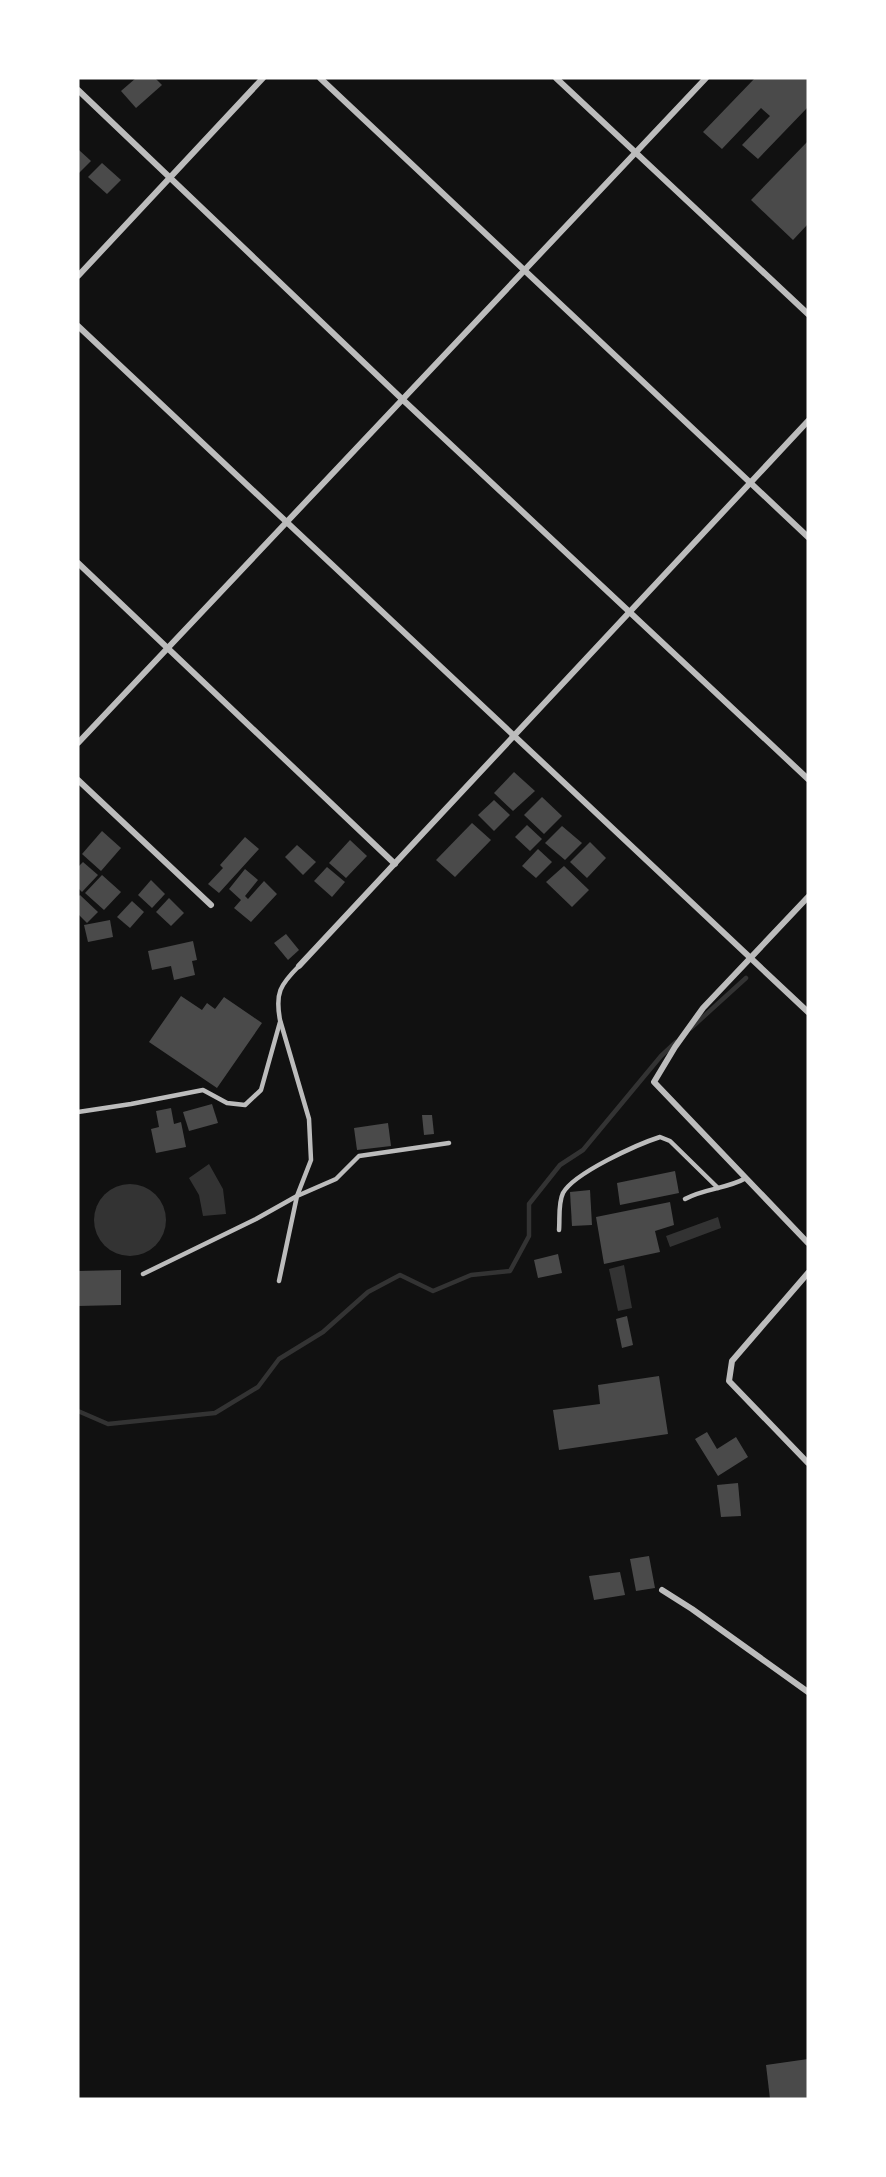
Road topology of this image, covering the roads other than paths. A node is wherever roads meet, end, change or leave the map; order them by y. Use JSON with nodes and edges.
{"nodes":[{"id":1,"x":263,"y":78,"type":"edge"},
{"id":2,"x":320,"y":78,"type":"edge"},
{"id":3,"x":556,"y":78,"type":"edge"},
{"id":4,"x":706,"y":78,"type":"edge"},
{"id":5,"x":78,"y":90,"type":"edge"},
{"id":6,"x":635,"y":152,"type":"junction"},
{"id":7,"x":169,"y":178,"type":"junction"},
{"id":8,"x":524,"y":270,"type":"junction"},
{"id":9,"x":78,"y":276,"type":"edge"},
{"id":10,"x":808,"y":314,"type":"edge"},
{"id":11,"x":78,"y":326,"type":"edge"},
{"id":12,"x":402,"y":399,"type":"junction"},
{"id":13,"x":808,"y":421,"type":"edge"},
{"id":14,"x":750,"y":483,"type":"junction"},
{"id":15,"x":286,"y":522,"type":"junction"},
{"id":16,"x":808,"y":537,"type":"edge"},
{"id":17,"x":78,"y":563,"type":"edge"},
{"id":18,"x":630,"y":612,"type":"junction"},
{"id":19,"x":167,"y":649,"type":"junction"},
{"id":20,"x":514,"y":736,"type":"junction"},
{"id":21,"x":78,"y":743,"type":"edge"},
{"id":22,"x":808,"y":779,"type":"edge"},
{"id":23,"x":78,"y":780,"type":"edge"},
{"id":24,"x":394,"y":864,"type":"junction"},
{"id":25,"x":808,"y":897,"type":"edge"},
{"id":26,"x":211,"y":905,"type":"dead end"},
{"id":27,"x":751,"y":958,"type":"junction"},
{"id":28,"x":299,"y":966,"type":"joint"},
{"id":29,"x":808,"y":1012,"type":"edge"},
{"id":30,"x":280,"y":1020,"type":"junction"},
{"id":31,"x":78,"y":1112,"type":"edge"},
{"id":32,"x":449,"y":1143,"type":"dead end"},
{"id":33,"x":746,"y":1178,"type":"junction"},
{"id":34,"x":718,"y":1188,"type":"junction"},
{"id":35,"x":297,"y":1196,"type":"junction"},
{"id":36,"x":685,"y":1199,"type":"dead end"},
{"id":37,"x":560,"y":1230,"type":"dead end"},
{"id":38,"x":808,"y":1243,"type":"edge"},
{"id":39,"x":808,"y":1273,"type":"edge"},
{"id":40,"x":143,"y":1274,"type":"dead end"},
{"id":41,"x":279,"y":1281,"type":"dead end"},
{"id":42,"x":808,"y":1463,"type":"edge"},
{"id":43,"x":662,"y":1590,"type":"dead end"},
{"id":44,"x":808,"y":1692,"type":"edge"}],
"edges":[{"from":1,"to":7,"type":"street"},
{"from":2,"to":8,"type":"street"},
{"from":3,"to":6,"type":"street"},
{"from":4,"to":6,"type":"street"},
{"from":5,"to":7,"type":"street"},
{"from":6,"to":8,"type":"street"},
{"from":6,"to":10,"type":"street"},
{"from":7,"to":9,"type":"street"},
{"from":7,"to":12,"type":"street"},
{"from":8,"to":12,"type":"street"},
{"from":8,"to":14,"type":"street"},
{"from":11,"to":15,"type":"street"},
{"from":12,"to":15,"type":"street"},
{"from":12,"to":18,"type":"street"},
{"from":13,"to":14,"type":"street"},
{"from":14,"to":16,"type":"street"},
{"from":14,"to":18,"type":"street"},
{"from":15,"to":19,"type":"street"},
{"from":15,"to":20,"type":"street"},
{"from":17,"to":19,"type":"street"},
{"from":18,"to":20,"type":"street"},
{"from":18,"to":22,"type":"street"},
{"from":19,"to":21,"type":"street"},
{"from":19,"to":24,"type":"street"},
{"from":20,"to":24,"type":"street"},
{"from":20,"to":27,"type":"street"},
{"from":23,"to":26,"type":"street"},
{"from":24,"to":28,"type":"street"},
{"from":25,"to":27,"type":"street"},
{"from":27,"to":29,"type":"street"},
{"from":27,"to":33,"type":"street"},
{"from":28,"to":30,"type":"lane"},
{"from":30,"to":31,"type":"lane"},
{"from":30,"to":35,"type":"lane"},
{"from":32,"to":35,"type":"lane"},
{"from":33,"to":34,"type":"lane"},
{"from":33,"to":38,"type":"street"},
{"from":34,"to":36,"type":"lane"},
{"from":34,"to":37,"type":"lane"},
{"from":35,"to":40,"type":"lane"},
{"from":35,"to":41,"type":"lane"},
{"from":39,"to":42,"type":"street"},
{"from":43,"to":44,"type":"street"}]}
